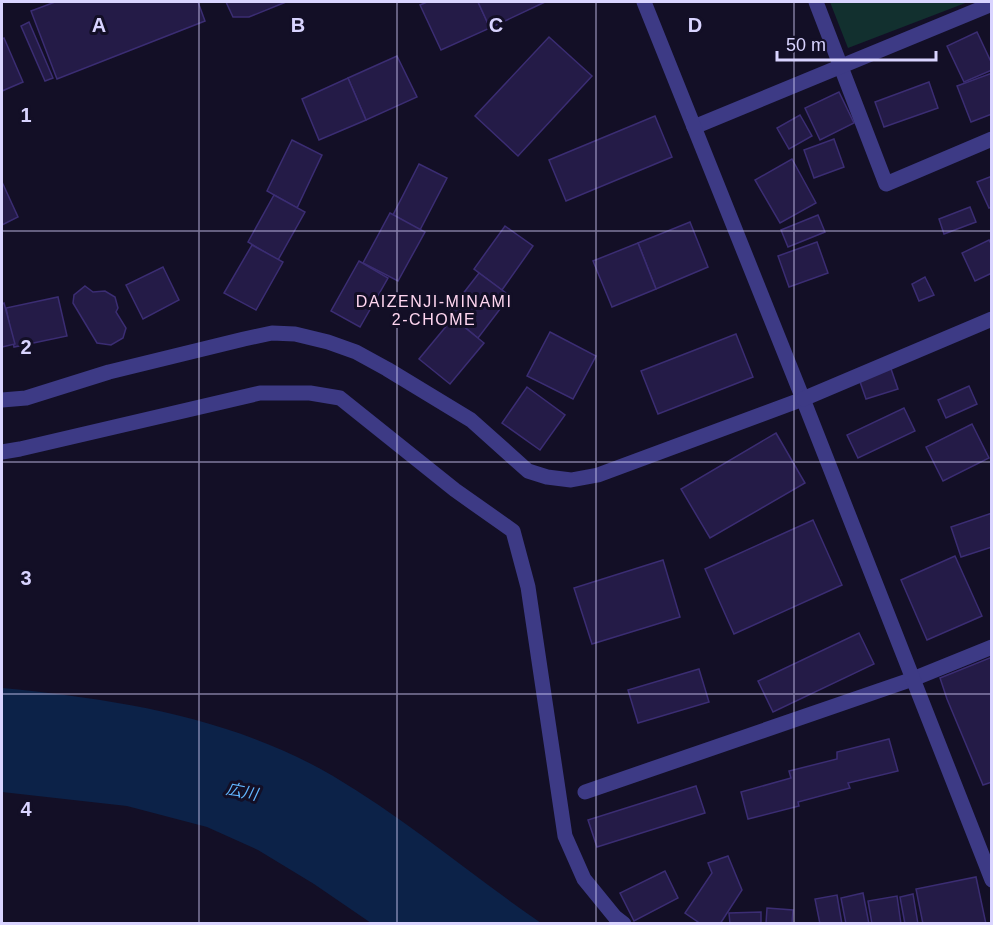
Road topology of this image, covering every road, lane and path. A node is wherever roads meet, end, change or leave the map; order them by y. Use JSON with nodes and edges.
{"nodes":[{"id":1,"x":644,"y":2,"type":"edge"},
{"id":2,"x":816,"y":2,"type":"edge"},
{"id":3,"x":992,"y":3,"type":"edge"},
{"id":4,"x":840,"y":65,"type":"junction"},
{"id":5,"x":694,"y":127,"type":"junction"},
{"id":6,"x":992,"y":139,"type":"edge"},
{"id":7,"x":992,"y":320,"type":"edge"},
{"id":8,"x":803,"y":399,"type":"junction"},
{"id":9,"x":2,"y":400,"type":"edge"},
{"id":10,"x":2,"y":452,"type":"edge"},
{"id":11,"x":992,"y":647,"type":"edge"},
{"id":12,"x":913,"y":679,"type":"junction"},
{"id":13,"x":585,"y":792,"type":"dead end"},
{"id":14,"x":992,"y":880,"type":"edge"},
{"id":15,"x":624,"y":924,"type":"edge"}],
"edges":[{"from":1,"to":5,"type":"street"},
{"from":2,"to":4,"type":"street"},
{"from":3,"to":4,"type":"street"},
{"from":4,"to":5,"type":"street"},
{"from":4,"to":6,"type":"street"},
{"from":5,"to":8,"type":"street"},
{"from":7,"to":8,"type":"street"},
{"from":8,"to":9,"type":"street"},
{"from":8,"to":12,"type":"street"},
{"from":10,"to":15,"type":"street"},
{"from":11,"to":12,"type":"street"},
{"from":12,"to":13,"type":"street"},
{"from":12,"to":14,"type":"street"}]}
